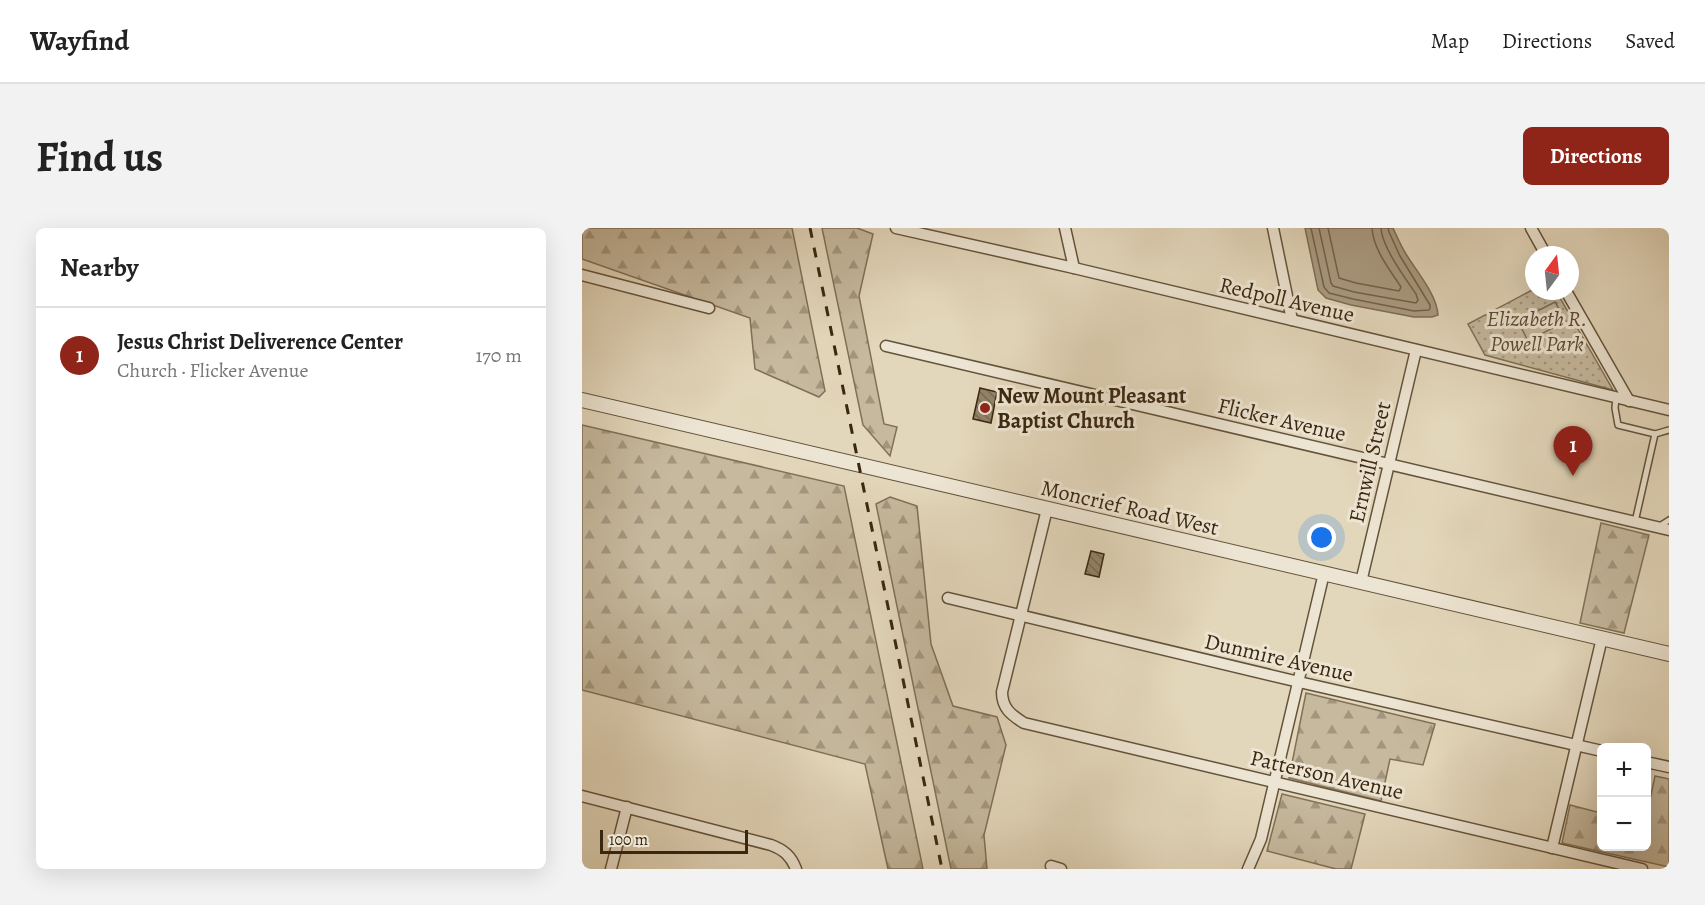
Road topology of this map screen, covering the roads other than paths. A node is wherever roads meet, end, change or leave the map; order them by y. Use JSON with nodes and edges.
{"nodes":[{"id":1,"x":896,"y":228,"type":"edge"},
{"id":2,"x":1065,"y":228,"type":"edge"},
{"id":3,"x":1273,"y":228,"type":"edge"},
{"id":4,"x":1530,"y":228,"type":"edge"},
{"id":5,"x":1541,"y":246,"type":"edge"},
{"id":6,"x":1074,"y":268,"type":"junction"},
{"id":7,"x":582,"y":275,"type":"edge"},
{"id":8,"x":1571,"y":300,"type":"edge"},
{"id":9,"x":709,"y":308,"type":"dead end"},
{"id":10,"x":1292,"y":320,"type":"junction"},
{"id":11,"x":886,"y":346,"type":"dead end"},
{"id":12,"x":1416,"y":350,"type":"junction"},
{"id":13,"x":1616,"y":398,"type":"junction"},
{"id":14,"x":582,"y":400,"type":"edge"},
{"id":15,"x":1629,"y":401,"type":"junction"},
{"id":16,"x":1669,"y":410,"type":"edge"},
{"id":17,"x":1669,"y":430,"type":"edge"},
{"id":18,"x":1655,"y":434,"type":"junction"},
{"id":19,"x":1389,"y":465,"type":"junction"},
{"id":20,"x":1047,"y":509,"type":"junction"},
{"id":21,"x":1669,"y":520,"type":"edge"},
{"id":22,"x":1635,"y":522,"type":"junction"},
{"id":23,"x":1663,"y":529,"type":"edge"},
{"id":24,"x":1324,"y":573,"type":"junction"},
{"id":25,"x":1361,"y":582,"type":"junction"},
{"id":26,"x":948,"y":598,"type":"dead end"},
{"id":27,"x":1021,"y":615,"type":"junction"},
{"id":28,"x":1602,"y":638,"type":"junction"},
{"id":29,"x":1669,"y":654,"type":"edge"},
{"id":30,"x":1299,"y":682,"type":"junction"},
{"id":31,"x":1577,"y":746,"type":"junction"},
{"id":32,"x":1597,"y":750,"type":"edge"},
{"id":33,"x":1651,"y":763,"type":"edge"},
{"id":34,"x":1669,"y":767,"type":"edge"},
{"id":35,"x":1275,"y":782,"type":"junction"},
{"id":36,"x":582,"y":796,"type":"edge"},
{"id":37,"x":627,"y":807,"type":"junction"},
{"id":38,"x":1552,"y":848,"type":"junction"},
{"id":39,"x":794,"y":865,"type":"edge"},
{"id":40,"x":611,"y":869,"type":"edge"},
{"id":41,"x":1248,"y":869,"type":"edge"},
{"id":42,"x":1642,"y":869,"type":"edge"}],
"edges":[{"from":1,"to":6,"type":"street","name":"Redpoll Avenue"},
{"from":2,"to":6,"type":"street"},
{"from":3,"to":10,"type":"street"},
{"from":4,"to":5,"type":"street"},
{"from":6,"to":10,"type":"street","name":"Redpoll Avenue"},
{"from":7,"to":9,"type":"street"},
{"from":8,"to":15,"type":"street"},
{"from":10,"to":12,"type":"street","name":"Redpoll Avenue"},
{"from":11,"to":19,"type":"street","name":"Flicker Avenue"},
{"from":12,"to":13,"type":"street","name":"Redpoll Avenue"},
{"from":12,"to":19,"type":"street","name":"Ernwill Street"},
{"from":13,"to":15,"type":"street","name":"Redpoll Avenue"},
{"from":13,"to":18,"type":"lane"},
{"from":14,"to":20,"type":"street","name":"Moncrief Road West"},
{"from":15,"to":16,"type":"street","name":"Redpoll Avenue"},
{"from":17,"to":18,"type":"lane"},
{"from":18,"to":22,"type":"lane"},
{"from":19,"to":22,"type":"street","name":"Flicker Avenue"},
{"from":19,"to":25,"type":"street","name":"Ernwill Street"},
{"from":20,"to":24,"type":"street","name":"Moncrief Road West"},
{"from":20,"to":27,"type":"street"},
{"from":21,"to":23,"type":"lane"},
{"from":22,"to":23,"type":"street","name":"Flicker Avenue"},
{"from":24,"to":25,"type":"street","name":"Moncrief Road West"},
{"from":24,"to":30,"type":"street"},
{"from":25,"to":28,"type":"street","name":"Moncrief Road West"},
{"from":26,"to":27,"type":"street","name":"Dunmire Avenue"},
{"from":27,"to":30,"type":"street","name":"Dunmire Avenue"},
{"from":27,"to":35,"type":"street","name":"Patterson Avenue"},
{"from":28,"to":29,"type":"street","name":"Moncrief Road West"},
{"from":28,"to":31,"type":"street"},
{"from":30,"to":31,"type":"street","name":"Dunmire Avenue"},
{"from":30,"to":35,"type":"street"},
{"from":31,"to":32,"type":"street","name":"Dunmire Avenue"},
{"from":31,"to":38,"type":"street"},
{"from":33,"to":34,"type":"street"},
{"from":35,"to":38,"type":"street","name":"Patterson Avenue"},
{"from":35,"to":41,"type":"street"},
{"from":36,"to":37,"type":"street"},
{"from":37,"to":39,"type":"street"},
{"from":37,"to":40,"type":"street"},
{"from":38,"to":42,"type":"street","name":"Patterson Avenue"}]}
